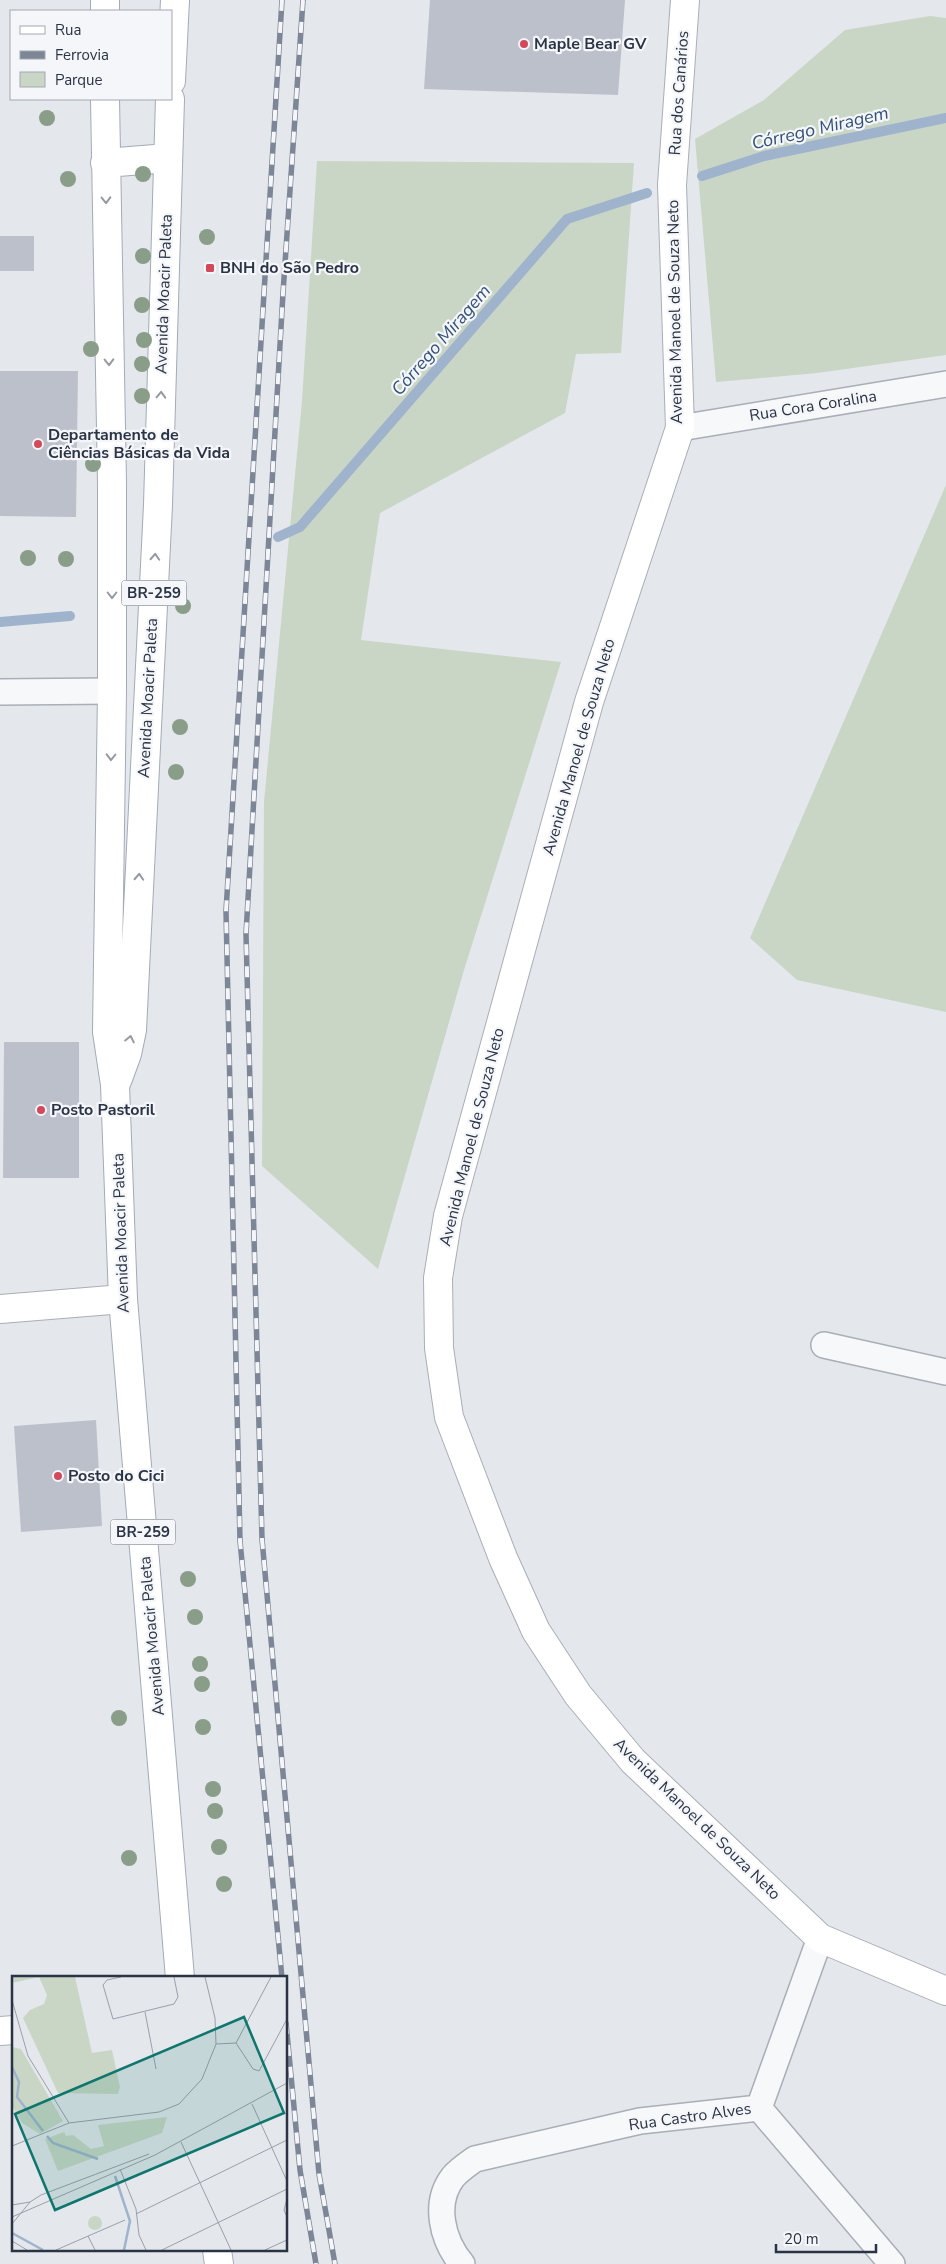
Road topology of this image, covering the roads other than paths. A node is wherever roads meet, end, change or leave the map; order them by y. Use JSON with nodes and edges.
{"nodes":[{"id":1,"x":175,"y":0,"type":"edge"},
{"id":2,"x":685,"y":0,"type":"edge"},
{"id":3,"x":172,"y":61,"type":"edge"},
{"id":4,"x":105,"y":100,"type":"edge"},
{"id":5,"x":170,"y":100,"type":"edge"},
{"id":6,"x":168,"y":158,"type":"junction"},
{"id":7,"x":105,"y":163,"type":"junction"},
{"id":8,"x":672,"y":185,"type":"joint"},
{"id":9,"x":946,"y":384,"type":"edge"},
{"id":10,"x":680,"y":428,"type":"junction"},
{"id":11,"x":112,"y":690,"type":"junction"},
{"id":12,"x":0,"y":692,"type":"edge"},
{"id":13,"x":115,"y":1085,"type":"junction"},
{"id":14,"x":123,"y":1299,"type":"junction"},
{"id":15,"x":0,"y":1309,"type":"edge"},
{"id":16,"x":824,"y":1345,"type":"dead end"},
{"id":17,"x":946,"y":1372,"type":"edge"},
{"id":18,"x":820,"y":1938,"type":"junction"},
{"id":19,"x":180,"y":1976,"type":"edge"},
{"id":20,"x":946,"y":1991,"type":"edge"},
{"id":21,"x":759,"y":2108,"type":"junction"},
{"id":22,"x":462,"y":2264,"type":"edge"},
{"id":23,"x":892,"y":2264,"type":"edge"}],
"edges":[{"from":1,"to":3,"type":"main road"},
{"from":2,"to":8,"type":"main road","name":"Rua dos Canários"},
{"from":4,"to":7,"type":"main road","name":"Avenida Moacir Paleta","number":"BR-259"},
{"from":5,"to":6,"type":"main road","name":"Avenida Moacir Paleta","number":"BR-259"},
{"from":6,"to":7,"type":"main road"},
{"from":13,"to":6,"type":"main road","name":"Avenida Moacir Paleta","number":"BR-259","one_way":true},
{"from":7,"to":11,"type":"main road","name":"Avenida Moacir Paleta","number":"BR-259","one_way":true},
{"from":8,"to":10,"type":"main road","name":"Avenida Manoel de Souza Neto"},
{"from":9,"to":10,"type":"street","name":"Rua Cora Coralina"},
{"from":10,"to":18,"type":"main road","name":"Avenida Manoel de Souza Neto"},
{"from":11,"to":12,"type":"street"},
{"from":11,"to":13,"type":"main road","name":"Avenida Moacir Paleta","number":"BR-259","one_way":true},
{"from":13,"to":14,"type":"main road","name":"Avenida Moacir Paleta","number":"BR-259"},
{"from":14,"to":15,"type":"main road"},
{"from":14,"to":19,"type":"main road","name":"Avenida Moacir Paleta","number":"BR-259"},
{"from":16,"to":17,"type":"street"},
{"from":18,"to":20,"type":"main road","name":"Avenida Manoel de Souza Neto"},
{"from":18,"to":21,"type":"street","name":"Rua Castro Alves"},
{"from":21,"to":22,"type":"street","name":"Rua Castro Alves"},
{"from":21,"to":23,"type":"street"}]}
